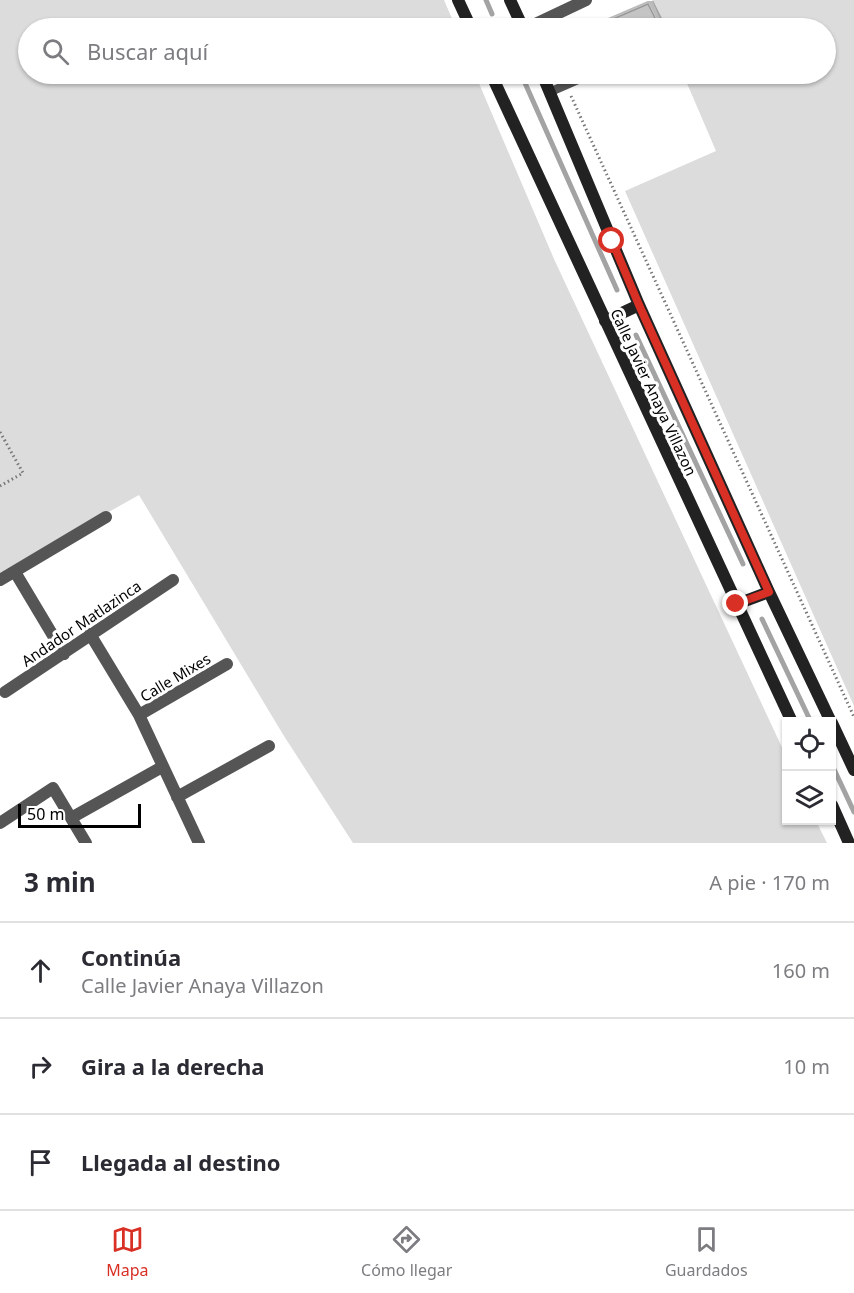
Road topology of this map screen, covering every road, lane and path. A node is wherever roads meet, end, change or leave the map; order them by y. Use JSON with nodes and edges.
{"nodes":[{"id":1,"x":458,"y":0,"type":"edge"},
{"id":2,"x":510,"y":0,"type":"edge"},
{"id":3,"x":586,"y":0,"type":"edge"},
{"id":4,"x":466,"y":18,"type":"edge"},
{"id":5,"x":520,"y":18,"type":"edge"},
{"id":6,"x":547,"y":18,"type":"edge"},
{"id":7,"x":496,"y":84,"type":"edge"},
{"id":8,"x":546,"y":84,"type":"edge"},
{"id":9,"x":566,"y":84,"type":"joint"},
{"id":10,"x":550,"y":92,"type":"junction"},
{"id":11,"x":639,"y":305,"type":"junction"},
{"id":12,"x":605,"y":321,"type":"junction"},
{"id":13,"x":0,"y":432,"type":"edge"},
{"id":14,"x":0,"y":486,"type":"edge"},
{"id":15,"x":106,"y":517,"type":"dead end"},
{"id":16,"x":15,"y":572,"type":"junction"},
{"id":17,"x":0,"y":580,"type":"edge"},
{"id":18,"x":173,"y":580,"type":"dead end"},
{"id":19,"x":769,"y":592,"type":"junction"},
{"id":20,"x":736,"y":604,"type":"junction"},
{"id":21,"x":90,"y":634,"type":"junction"},
{"id":22,"x":64,"y":654,"type":"junction"},
{"id":23,"x":226,"y":664,"type":"dead end"},
{"id":24,"x":5,"y":692,"type":"dead end"},
{"id":25,"x":139,"y":715,"type":"junction"},
{"id":26,"x":790,"y":717,"type":"edge"},
{"id":27,"x":829,"y":717,"type":"edge"},
{"id":28,"x":854,"y":717,"type":"edge"},
{"id":29,"x":836,"y":732,"type":"edge"},
{"id":30,"x":269,"y":746,"type":"dead end"},
{"id":31,"x":162,"y":767,"type":"junction"},
{"id":32,"x":854,"y":770,"type":"edge"},
{"id":33,"x":177,"y":797,"type":"junction"},
{"id":34,"x":836,"y":816,"type":"edge"},
{"id":35,"x":71,"y":818,"type":"junction"},
{"id":36,"x":0,"y":823,"type":"edge"},
{"id":37,"x":86,"y":843,"type":"edge"},
{"id":38,"x":199,"y":843,"type":"edge"},
{"id":39,"x":849,"y":843,"type":"edge"}],
"edges":[{"from":1,"to":4,"type":"street"},
{"from":2,"to":5,"type":"street"},
{"from":3,"to":6,"type":"street"},
{"from":7,"to":12,"type":"street","name":"Calle Javier Anaya Villazon"},
{"from":8,"to":10,"type":"street","name":"Calle Javier Anaya Villazon"},
{"from":9,"to":10,"type":"lane"},
{"from":9,"to":28,"type":"path"},
{"from":10,"to":11,"type":"street","name":"Calle Javier Anaya Villazon"},
{"from":11,"to":12,"type":"street"},
{"from":11,"to":19,"type":"street","name":"Calle Javier Anaya Villazon"},
{"from":12,"to":20,"type":"street","name":"Calle Javier Anaya Villazon"},
{"from":13,"to":14,"type":"path"},
{"from":15,"to":16,"type":"street"},
{"from":16,"to":17,"type":"street"},
{"from":16,"to":22,"type":"street"},
{"from":18,"to":21,"type":"street","name":"Andador Matlazinca"},
{"from":19,"to":20,"type":"street"},
{"from":19,"to":27,"type":"street","name":"Calle Javier Anaya Villazon"},
{"from":20,"to":26,"type":"street","name":"Calle Javier Anaya Villazon"},
{"from":21,"to":22,"type":"street","name":"Andador Matlazinca"},
{"from":21,"to":25,"type":"street"},
{"from":22,"to":24,"type":"street","name":"Andador Matlazinca"},
{"from":23,"to":25,"type":"street","name":"Calle Mixes"},
{"from":25,"to":31,"type":"street"},
{"from":29,"to":32,"type":"street","name":"Calle Javier Anaya Villazon"},
{"from":30,"to":33,"type":"street"},
{"from":31,"to":33,"type":"street"},
{"from":31,"to":35,"type":"street"},
{"from":33,"to":38,"type":"street"},
{"from":34,"to":39,"type":"street"},
{"from":35,"to":36,"type":"street"},
{"from":35,"to":37,"type":"street"}]}
